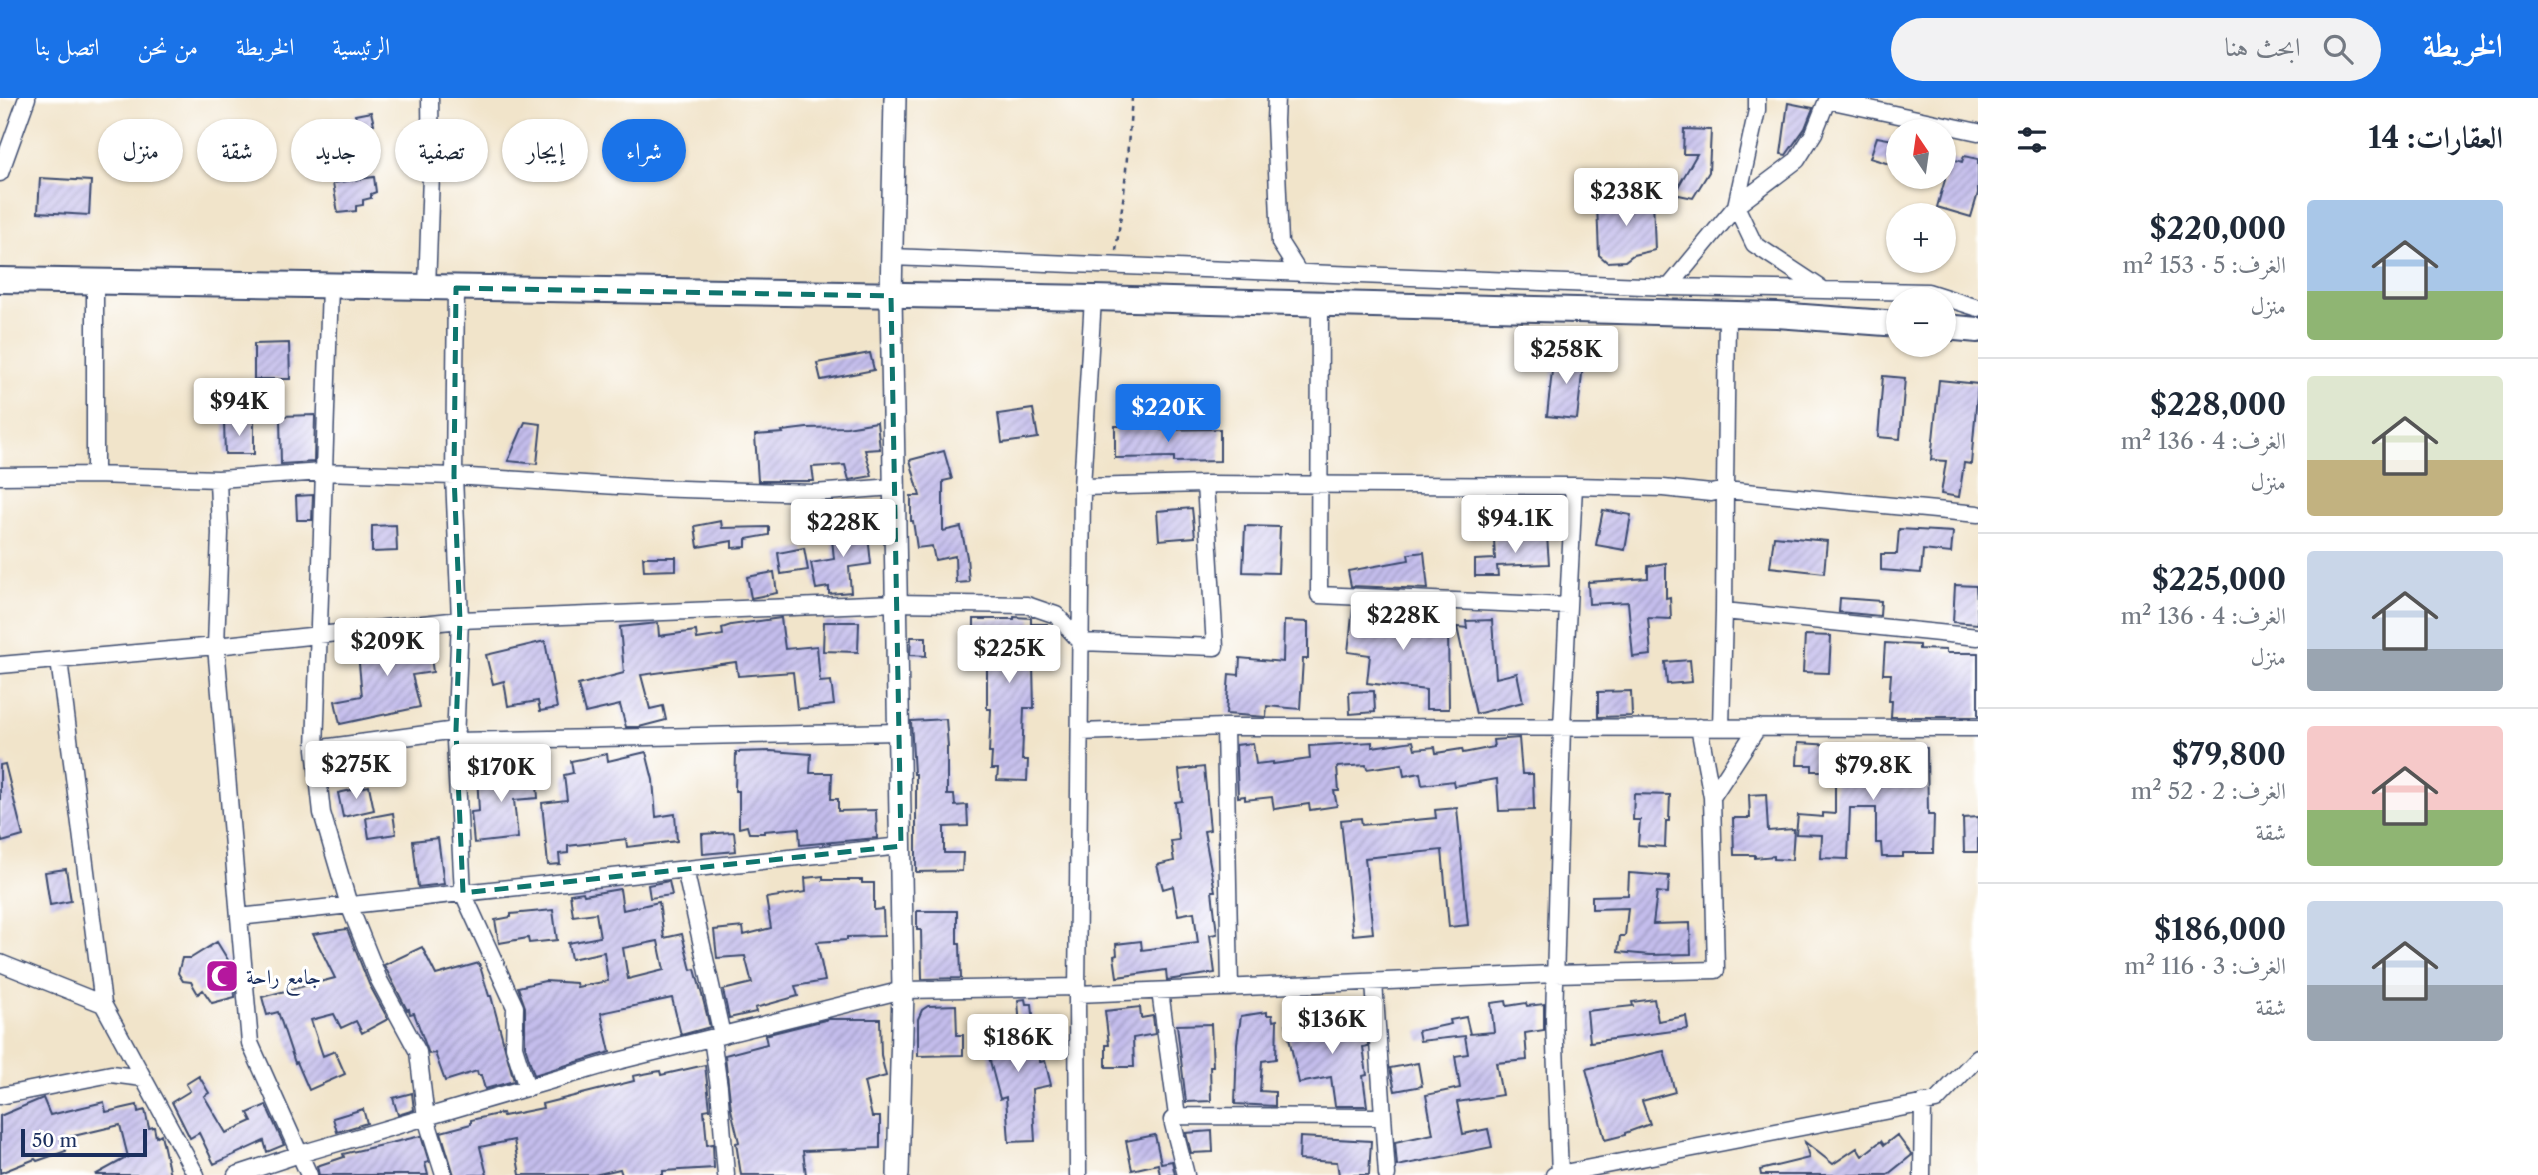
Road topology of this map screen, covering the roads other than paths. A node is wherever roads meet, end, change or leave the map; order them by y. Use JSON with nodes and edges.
{"nodes":[{"id":1,"x":27,"y":98,"type":"edge"},
{"id":2,"x":430,"y":98,"type":"edge"},
{"id":3,"x":895,"y":98,"type":"edge"},
{"id":4,"x":1276,"y":98,"type":"edge"},
{"id":5,"x":1756,"y":98,"type":"edge"},
{"id":6,"x":1828,"y":99,"type":"edge"},
{"id":7,"x":1978,"y":132,"type":"edge"},
{"id":8,"x":0,"y":173,"type":"edge"},
{"id":9,"x":1736,"y":206,"type":"junction"},
{"id":10,"x":891,"y":257,"type":"junction"},
{"id":11,"x":1299,"y":273,"type":"junction"},
{"id":12,"x":0,"y":280,"type":"edge"},
{"id":13,"x":95,"y":282,"type":"junction"},
{"id":14,"x":330,"y":286,"type":"junction"},
{"id":15,"x":1669,"y":287,"type":"junction"},
{"id":16,"x":427,"y":288,"type":"junction"},
{"id":17,"x":456,"y":288,"type":"junction"},
{"id":18,"x":1824,"y":290,"type":"junction"},
{"id":19,"x":891,"y":296,"type":"junction"},
{"id":20,"x":1093,"y":298,"type":"junction"},
{"id":21,"x":1320,"y":304,"type":"junction"},
{"id":22,"x":1978,"y":308,"type":"edge"},
{"id":23,"x":1727,"y":314,"type":"junction"},
{"id":24,"x":1886,"y":323,"type":"edge"},
{"id":25,"x":1956,"y":328,"type":"edge"},
{"id":26,"x":1978,"y":330,"type":"edge"},
{"id":27,"x":323,"y":472,"type":"junction"},
{"id":28,"x":0,"y":475,"type":"edge"},
{"id":29,"x":95,"y":475,"type":"junction"},
{"id":30,"x":454,"y":475,"type":"junction"},
{"id":31,"x":218,"y":479,"type":"junction"},
{"id":32,"x":1205,"y":484,"type":"junction"},
{"id":33,"x":1318,"y":485,"type":"junction"},
{"id":34,"x":1574,"y":486,"type":"junction"},
{"id":35,"x":894,"y":487,"type":"junction"},
{"id":36,"x":1082,"y":487,"type":"junction"},
{"id":37,"x":1725,"y":490,"type":"junction"},
{"id":38,"x":1978,"y":514,"type":"edge"},
{"id":39,"x":896,"y":603,"type":"junction"},
{"id":40,"x":1568,"y":606,"type":"junction"},
{"id":41,"x":1724,"y":611,"type":"junction"},
{"id":42,"x":460,"y":620,"type":"junction"},
{"id":43,"x":320,"y":635,"type":"junction"},
{"id":44,"x":1978,"y":637,"type":"edge"},
{"id":45,"x":1081,"y":642,"type":"junction"},
{"id":46,"x":216,"y":646,"type":"junction"},
{"id":47,"x":59,"y":660,"type":"junction"},
{"id":48,"x":0,"y":666,"type":"edge"},
{"id":49,"x":1226,"y":727,"type":"junction"},
{"id":50,"x":1562,"y":727,"type":"junction"},
{"id":51,"x":1699,"y":727,"type":"junction"},
{"id":52,"x":1721,"y":727,"type":"junction"},
{"id":53,"x":1758,"y":727,"type":"junction"},
{"id":54,"x":1978,"y":728,"type":"edge"},
{"id":55,"x":898,"y":732,"type":"junction"},
{"id":56,"x":1080,"y":732,"type":"junction"},
{"id":57,"x":456,"y":736,"type":"junction"},
{"id":58,"x":315,"y":749,"type":"junction"},
{"id":59,"x":1712,"y":797,"type":"junction"},
{"id":60,"x":901,"y":846,"type":"junction"},
{"id":61,"x":685,"y":869,"type":"junction"},
{"id":62,"x":463,"y":893,"type":"junction"},
{"id":63,"x":349,"y":905,"type":"junction"},
{"id":64,"x":239,"y":917,"type":"junction"},
{"id":65,"x":0,"y":963,"type":"edge"},
{"id":66,"x":1555,"y":974,"type":"junction"},
{"id":67,"x":1374,"y":982,"type":"junction"},
{"id":68,"x":1230,"y":988,"type":"junction"},
{"id":69,"x":903,"y":990,"type":"junction"},
{"id":70,"x":1077,"y":991,"type":"junction"},
{"id":71,"x":1160,"y":991,"type":"junction"},
{"id":72,"x":103,"y":1004,"type":"junction"},
{"id":73,"x":717,"y":1036,"type":"junction"},
{"id":74,"x":1978,"y":1057,"type":"edge"},
{"id":75,"x":143,"y":1078,"type":"junction"},
{"id":76,"x":527,"y":1088,"type":"junction"},
{"id":77,"x":0,"y":1096,"type":"edge"},
{"id":78,"x":1923,"y":1103,"type":"junction"},
{"id":79,"x":1177,"y":1116,"type":"junction"},
{"id":80,"x":1383,"y":1117,"type":"junction"},
{"id":81,"x":426,"y":1118,"type":"junction"},
{"id":82,"x":300,"y":1154,"type":"junction"},
{"id":83,"x":1558,"y":1174,"type":"edge"},
{"id":84,"x":196,"y":1175,"type":"edge"},
{"id":85,"x":236,"y":1175,"type":"edge"},
{"id":86,"x":309,"y":1175,"type":"edge"},
{"id":87,"x":444,"y":1175,"type":"edge"},
{"id":88,"x":726,"y":1175,"type":"edge"},
{"id":89,"x":898,"y":1175,"type":"edge"},
{"id":90,"x":1078,"y":1175,"type":"edge"},
{"id":91,"x":1186,"y":1175,"type":"edge"},
{"id":92,"x":1387,"y":1175,"type":"edge"},
{"id":93,"x":1922,"y":1175,"type":"edge"}],
"edges":[{"from":1,"to":8,"type":"street"},
{"from":2,"to":16,"type":"street"},
{"from":3,"to":10,"type":"street"},
{"from":4,"to":11,"type":"street"},
{"from":5,"to":9,"type":"street"},
{"from":6,"to":7,"type":"street"},
{"from":6,"to":9,"type":"street"},
{"from":9,"to":15,"type":"street"},
{"from":9,"to":18,"type":"street"},
{"from":10,"to":11,"type":"street"},
{"from":10,"to":19,"type":"street"},
{"from":11,"to":15,"type":"street"},
{"from":12,"to":13,"type":"main road"},
{"from":13,"to":14,"type":"main road"},
{"from":13,"to":29,"type":"street"},
{"from":14,"to":16,"type":"main road"},
{"from":14,"to":27,"type":"street"},
{"from":15,"to":18,"type":"street"},
{"from":16,"to":17,"type":"main road"},
{"from":17,"to":19,"type":"main road"},
{"from":17,"to":30,"type":"street"},
{"from":18,"to":22,"type":"street"},
{"from":19,"to":20,"type":"main road"},
{"from":19,"to":35,"type":"street"},
{"from":20,"to":21,"type":"main road"},
{"from":20,"to":36,"type":"street"},
{"from":21,"to":23,"type":"main road"},
{"from":21,"to":33,"type":"street"},
{"from":23,"to":24,"type":"main road"},
{"from":23,"to":37,"type":"street"},
{"from":25,"to":26,"type":"main road"},
{"from":27,"to":30,"type":"street"},
{"from":27,"to":31,"type":"street"},
{"from":27,"to":43,"type":"street"},
{"from":28,"to":29,"type":"street"},
{"from":29,"to":31,"type":"street"},
{"from":30,"to":35,"type":"street"},
{"from":30,"to":42,"type":"street"},
{"from":31,"to":46,"type":"street"},
{"from":32,"to":33,"type":"street"},
{"from":32,"to":36,"type":"street"},
{"from":32,"to":45,"type":"street"},
{"from":33,"to":34,"type":"street"},
{"from":33,"to":40,"type":"street"},
{"from":34,"to":37,"type":"street"},
{"from":34,"to":40,"type":"street"},
{"from":35,"to":39,"type":"street"},
{"from":36,"to":45,"type":"street"},
{"from":37,"to":38,"type":"street"},
{"from":37,"to":41,"type":"street"},
{"from":39,"to":42,"type":"street"},
{"from":39,"to":45,"type":"street"},
{"from":39,"to":55,"type":"street"},
{"from":40,"to":50,"type":"street"},
{"from":41,"to":44,"type":"street"},
{"from":41,"to":52,"type":"street"},
{"from":42,"to":43,"type":"street"},
{"from":42,"to":57,"type":"street"},
{"from":43,"to":46,"type":"street"},
{"from":43,"to":58,"type":"street"},
{"from":45,"to":56,"type":"street"},
{"from":46,"to":47,"type":"street"},
{"from":46,"to":64,"type":"street"},
{"from":47,"to":48,"type":"street"},
{"from":47,"to":72,"type":"street"},
{"from":49,"to":50,"type":"street"},
{"from":49,"to":56,"type":"street"},
{"from":49,"to":68,"type":"street"},
{"from":50,"to":51,"type":"street"},
{"from":50,"to":66,"type":"street"},
{"from":51,"to":52,"type":"street"},
{"from":51,"to":59,"type":"street"},
{"from":52,"to":53,"type":"street"},
{"from":53,"to":54,"type":"street"},
{"from":53,"to":59,"type":"street"},
{"from":55,"to":57,"type":"street"},
{"from":55,"to":60,"type":"street"},
{"from":56,"to":70,"type":"street"},
{"from":57,"to":58,"type":"street"},
{"from":57,"to":62,"type":"street"},
{"from":58,"to":63,"type":"street"},
{"from":59,"to":66,"type":"street"},
{"from":60,"to":61,"type":"street"},
{"from":60,"to":69,"type":"street"},
{"from":61,"to":62,"type":"street"},
{"from":61,"to":73,"type":"street"},
{"from":62,"to":63,"type":"street"},
{"from":62,"to":76,"type":"street"},
{"from":63,"to":64,"type":"street"},
{"from":63,"to":81,"type":"street"},
{"from":64,"to":82,"type":"street"},
{"from":65,"to":72,"type":"street"},
{"from":66,"to":67,"type":"street"},
{"from":66,"to":83,"type":"street"},
{"from":67,"to":68,"type":"street"},
{"from":67,"to":80,"type":"street"},
{"from":68,"to":71,"type":"street"},
{"from":69,"to":70,"type":"street"},
{"from":69,"to":73,"type":"street"},
{"from":69,"to":89,"type":"street"},
{"from":70,"to":71,"type":"street"},
{"from":70,"to":90,"type":"street"},
{"from":71,"to":79,"type":"street"},
{"from":72,"to":75,"type":"street"},
{"from":73,"to":76,"type":"street"},
{"from":73,"to":88,"type":"street"},
{"from":74,"to":78,"type":"street"},
{"from":75,"to":77,"type":"street"},
{"from":75,"to":84,"type":"street"},
{"from":76,"to":81,"type":"street"},
{"from":78,"to":83,"type":"street"},
{"from":78,"to":93,"type":"street"},
{"from":79,"to":80,"type":"street"},
{"from":79,"to":91,"type":"street"},
{"from":80,"to":92,"type":"street"},
{"from":81,"to":82,"type":"street"},
{"from":81,"to":87,"type":"street"},
{"from":82,"to":85,"type":"street"},
{"from":82,"to":86,"type":"street"}]}
